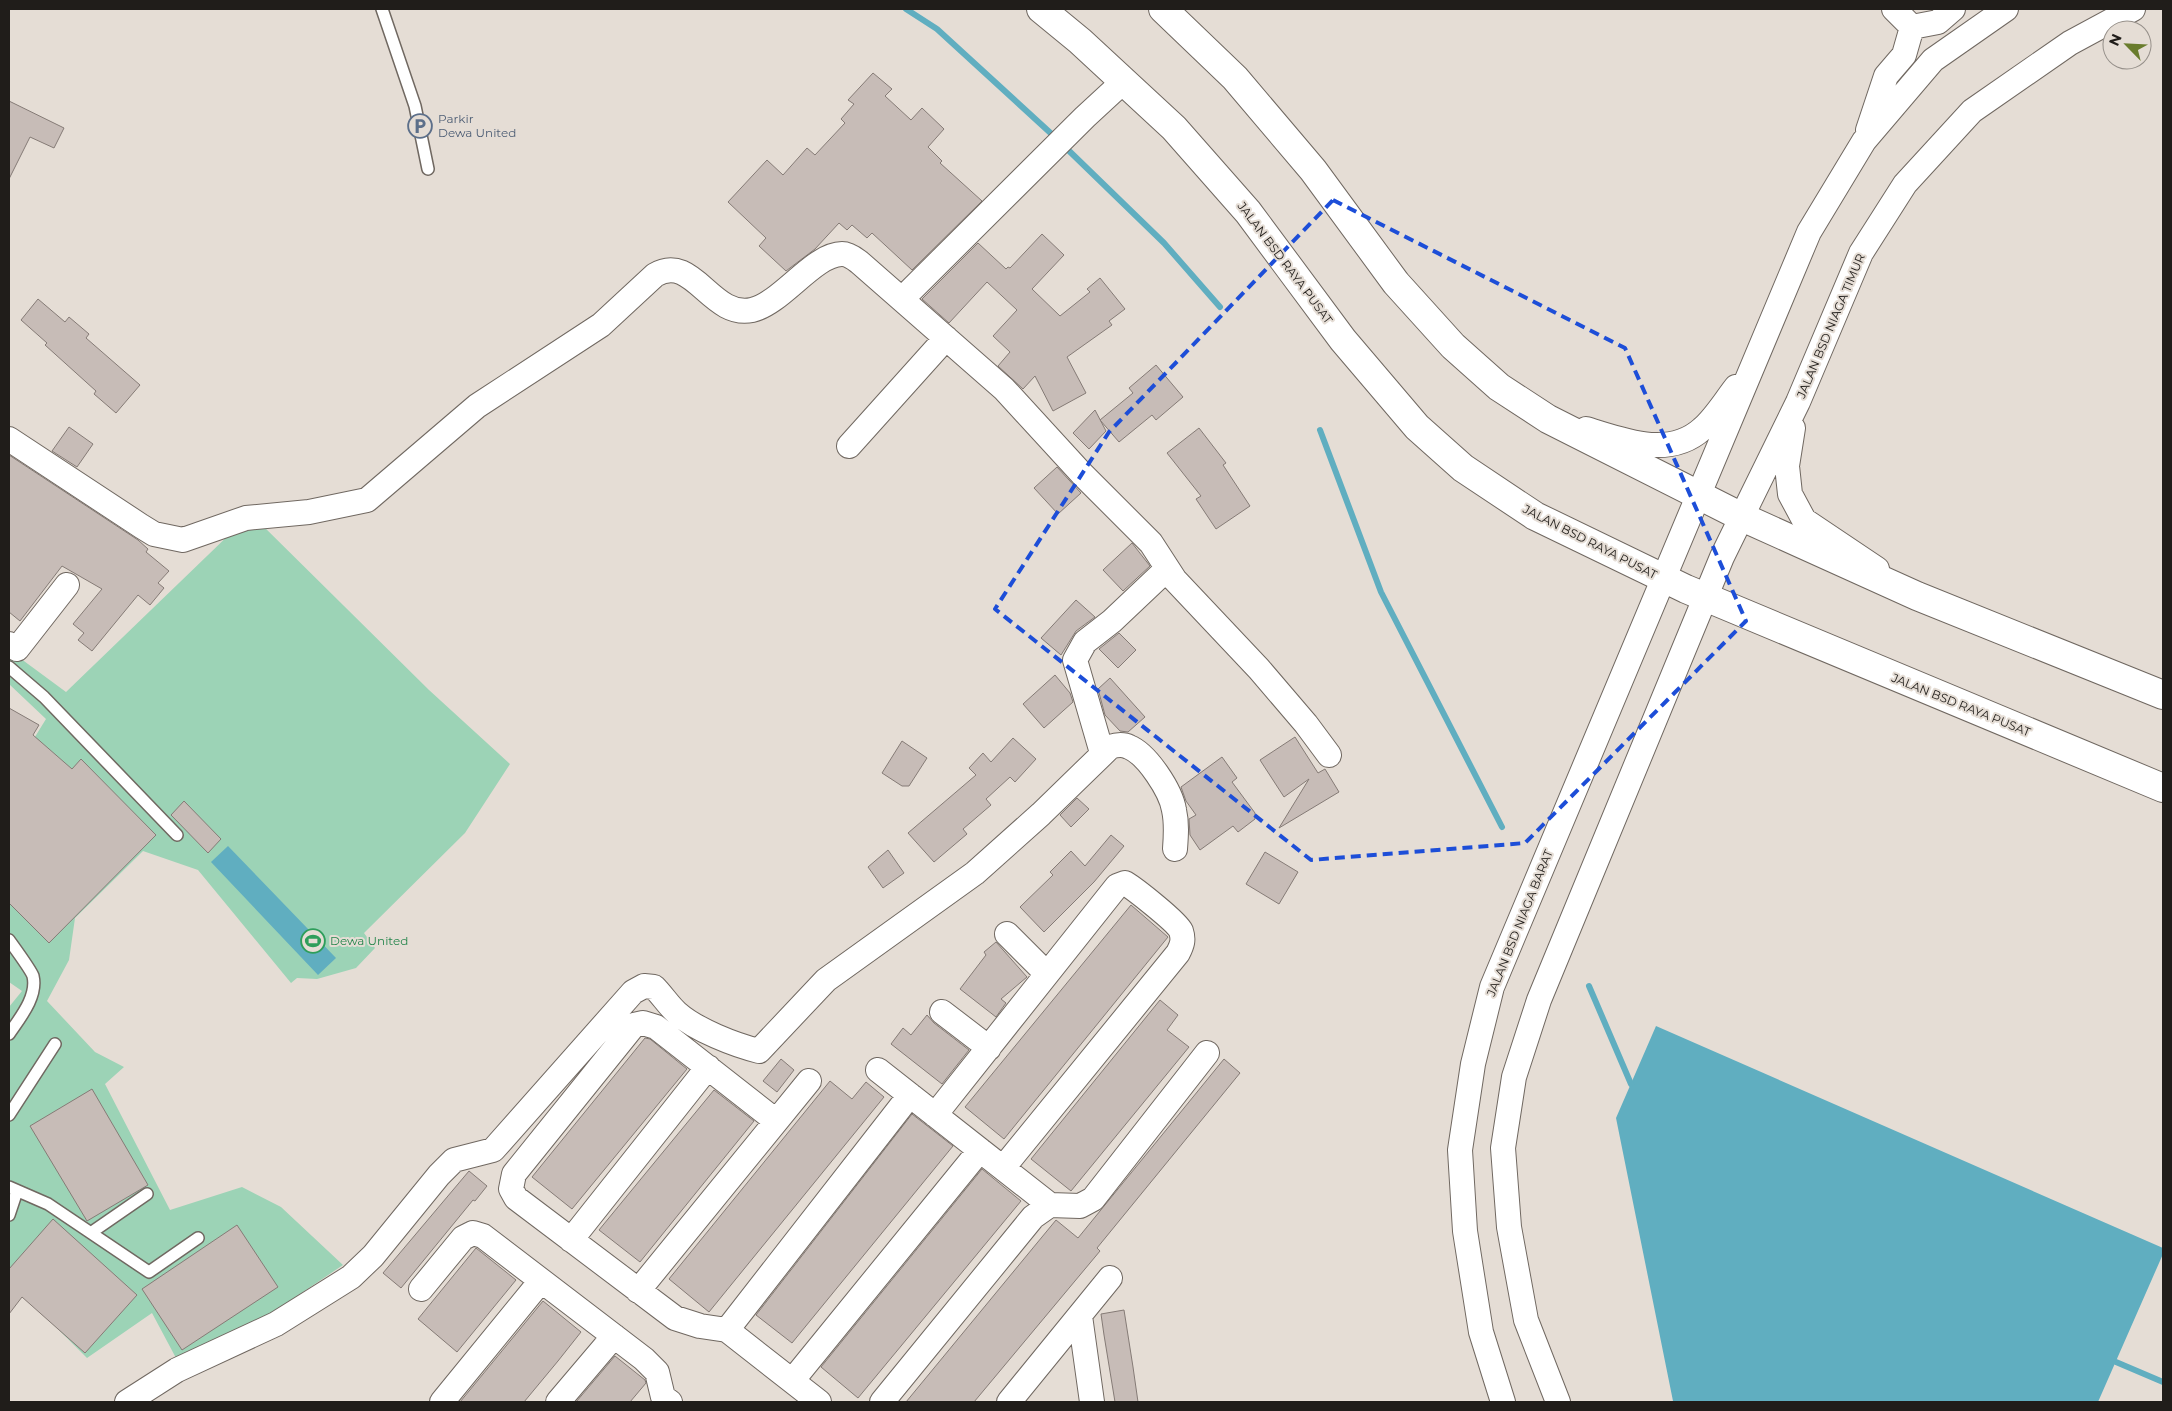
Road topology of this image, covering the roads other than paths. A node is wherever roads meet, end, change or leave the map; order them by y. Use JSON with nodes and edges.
{"nodes":[{"id":1,"x":382,"y":9,"type":"edge"},
{"id":2,"x":1040,"y":9,"type":"edge"},
{"id":3,"x":1163,"y":9,"type":"edge"},
{"id":4,"x":1894,"y":9,"type":"edge"},
{"id":5,"x":1953,"y":9,"type":"edge"},
{"id":6,"x":2006,"y":9,"type":"edge"},
{"id":7,"x":2132,"y":9,"type":"edge"},
{"id":8,"x":1912,"y":28,"type":"junction"},
{"id":9,"x":1124,"y":82,"type":"junction"},
{"id":10,"x":1864,"y":142,"type":"junction"},
{"id":11,"x":428,"y":169,"type":"dead end"},
{"id":12,"x":902,"y":300,"type":"junction"},
{"id":13,"x":946,"y":338,"type":"junction"},
{"id":14,"x":1753,"y":366,"type":"junction"},
{"id":15,"x":1798,"y":402,"type":"junction"},
{"id":16,"x":1548,"y":419,"type":"junction"},
{"id":17,"x":9,"y":439,"type":"edge"},
{"id":18,"x":849,"y":446,"type":"dead end"},
{"id":19,"x":1699,"y":496,"type":"junction"},
{"id":20,"x":1742,"y":517,"type":"junction"},
{"id":21,"x":1167,"y":569,"type":"junction"},
{"id":22,"x":1663,"y":578,"type":"junction"},
{"id":23,"x":66,"y":585,"type":"dead end"},
{"id":24,"x":1917,"y":596,"type":"junction"},
{"id":25,"x":1706,"y":598,"type":"junction"},
{"id":26,"x":9,"y":644,"type":"edge"},
{"id":27,"x":9,"y":667,"type":"edge"},
{"id":28,"x":2163,"y":695,"type":"edge"},
{"id":29,"x":1102,"y":753,"type":"junction"},
{"id":30,"x":1329,"y":755,"type":"dead end"},
{"id":31,"x":2163,"y":788,"type":"edge"},
{"id":32,"x":177,"y":835,"type":"dead end"},
{"id":33,"x":1175,"y":849,"type":"dead end"},
{"id":34,"x":1007,"y":934,"type":"dead end"},
{"id":35,"x":9,"y":940,"type":"edge"},
{"id":36,"x":1047,"y":974,"type":"junction"},
{"id":37,"x":942,"y":1012,"type":"dead end"},
{"id":38,"x":9,"y":1034,"type":"edge"},
{"id":39,"x":55,"y":1044,"type":"dead end"},
{"id":40,"x":989,"y":1048,"type":"junction"},
{"id":41,"x":1207,"y":1053,"type":"dead end"},
{"id":42,"x":708,"y":1067,"type":"junction"},
{"id":43,"x":878,"y":1070,"type":"dead end"},
{"id":44,"x":809,"y":1081,"type":"dead end"},
{"id":45,"x":910,"y":1095,"type":"junction"},
{"id":46,"x":9,"y":1115,"type":"edge"},
{"id":47,"x":935,"y":1115,"type":"junction"},
{"id":48,"x":776,"y":1121,"type":"junction"},
{"id":49,"x":980,"y":1150,"type":"junction"},
{"id":50,"x":1003,"y":1168,"type":"junction"},
{"id":51,"x":13,"y":1189,"type":"edge"},
{"id":52,"x":148,"y":1194,"type":"dead end"},
{"id":53,"x":1050,"y":1205,"type":"junction"},
{"id":54,"x":9,"y":1215,"type":"edge"},
{"id":55,"x":92,"y":1232,"type":"junction"},
{"id":56,"x":198,"y":1238,"type":"dead end"},
{"id":57,"x":571,"y":1240,"type":"junction"},
{"id":58,"x":1110,"y":1278,"type":"dead end"},
{"id":59,"x":540,"y":1282,"type":"junction"},
{"id":60,"x":421,"y":1289,"type":"dead end"},
{"id":61,"x":638,"y":1291,"type":"junction"},
{"id":62,"x":1080,"y":1316,"type":"junction"},
{"id":63,"x":727,"y":1330,"type":"junction"},
{"id":64,"x":614,"y":1336,"type":"junction"},
{"id":65,"x":792,"y":1381,"type":"junction"},
{"id":66,"x":664,"y":1400,"type":"edge"},
{"id":67,"x":128,"y":1402,"type":"edge"},
{"id":68,"x":442,"y":1402,"type":"edge"},
{"id":69,"x":558,"y":1402,"type":"edge"},
{"id":70,"x":819,"y":1402,"type":"edge"},
{"id":71,"x":882,"y":1402,"type":"edge"},
{"id":72,"x":1009,"y":1402,"type":"edge"},
{"id":73,"x":1092,"y":1402,"type":"edge"},
{"id":74,"x":1503,"y":1402,"type":"edge"},
{"id":75,"x":1558,"y":1402,"type":"edge"}],
"edges":[{"from":1,"to":11,"type":"lane"},
{"from":2,"to":9,"type":"main road","name":"JALAN BSD RAYA PUSAT"},
{"from":3,"to":16,"type":"main road"},
{"from":4,"to":8,"type":"street"},
{"from":5,"to":8,"type":"street"},
{"from":6,"to":10,"type":"street"},
{"from":7,"to":15,"type":"street","name":"JALAN BSD NIAGA TIMUR"},
{"from":8,"to":10,"type":"street"},
{"from":9,"to":12,"type":"street"},
{"from":9,"to":22,"type":"main road","name":"JALAN BSD RAYA PUSAT"},
{"from":10,"to":14,"type":"street"},
{"from":12,"to":13,"type":"street"},
{"from":12,"to":17,"type":"street"},
{"from":13,"to":18,"type":"street"},
{"from":13,"to":21,"type":"street"},
{"from":14,"to":16,"type":"street"},
{"from":14,"to":19,"type":"street"},
{"from":15,"to":20,"type":"street","name":"JALAN BSD NIAGA TIMUR"},
{"from":15,"to":24,"type":"street"},
{"from":16,"to":19,"type":"main road"},
{"from":19,"to":20,"type":"main road"},
{"from":19,"to":22,"type":"street","name":"JALAN BSD NIAGA BARAT"},
{"from":20,"to":24,"type":"main road"},
{"from":20,"to":25,"type":"street","name":"JALAN BSD NIAGA TIMUR"},
{"from":21,"to":29,"type":"street"},
{"from":21,"to":30,"type":"street"},
{"from":22,"to":25,"type":"main road","name":"JALAN BSD RAYA PUSAT"},
{"from":22,"to":74,"type":"street","name":"JALAN BSD NIAGA BARAT"},
{"from":23,"to":26,"type":"street"},
{"from":24,"to":28,"type":"main road"},
{"from":25,"to":31,"type":"main road","name":"JALAN BSD RAYA PUSAT"},
{"from":25,"to":75,"type":"street"},
{"from":27,"to":32,"type":"lane"},
{"from":29,"to":33,"type":"street"},
{"from":29,"to":67,"type":"street"},
{"from":34,"to":36,"type":"street"},
{"from":35,"to":38,"type":"lane"},
{"from":36,"to":40,"type":"street"},
{"from":36,"to":50,"type":"street"},
{"from":37,"to":40,"type":"street"},
{"from":39,"to":46,"type":"lane"},
{"from":40,"to":47,"type":"street"},
{"from":41,"to":53,"type":"street"},
{"from":42,"to":48,"type":"street"},
{"from":42,"to":57,"type":"street"},
{"from":42,"to":57,"type":"street"},
{"from":43,"to":45,"type":"street"},
{"from":44,"to":48,"type":"street"},
{"from":45,"to":47,"type":"street"},
{"from":45,"to":63,"type":"street"},
{"from":47,"to":49,"type":"street"},
{"from":48,"to":61,"type":"street"},
{"from":49,"to":50,"type":"street"},
{"from":49,"to":65,"type":"street"},
{"from":50,"to":53,"type":"street"},
{"from":51,"to":54,"type":"lane"},
{"from":51,"to":55,"type":"lane"},
{"from":52,"to":55,"type":"lane"},
{"from":53,"to":71,"type":"street"},
{"from":55,"to":56,"type":"lane"},
{"from":57,"to":61,"type":"street"},
{"from":58,"to":62,"type":"street"},
{"from":59,"to":60,"type":"street"},
{"from":59,"to":64,"type":"street"},
{"from":59,"to":68,"type":"street"},
{"from":61,"to":63,"type":"street"},
{"from":62,"to":72,"type":"street"},
{"from":62,"to":73,"type":"street"},
{"from":63,"to":65,"type":"street"},
{"from":64,"to":66,"type":"street"},
{"from":64,"to":69,"type":"street"},
{"from":65,"to":70,"type":"street"}]}
